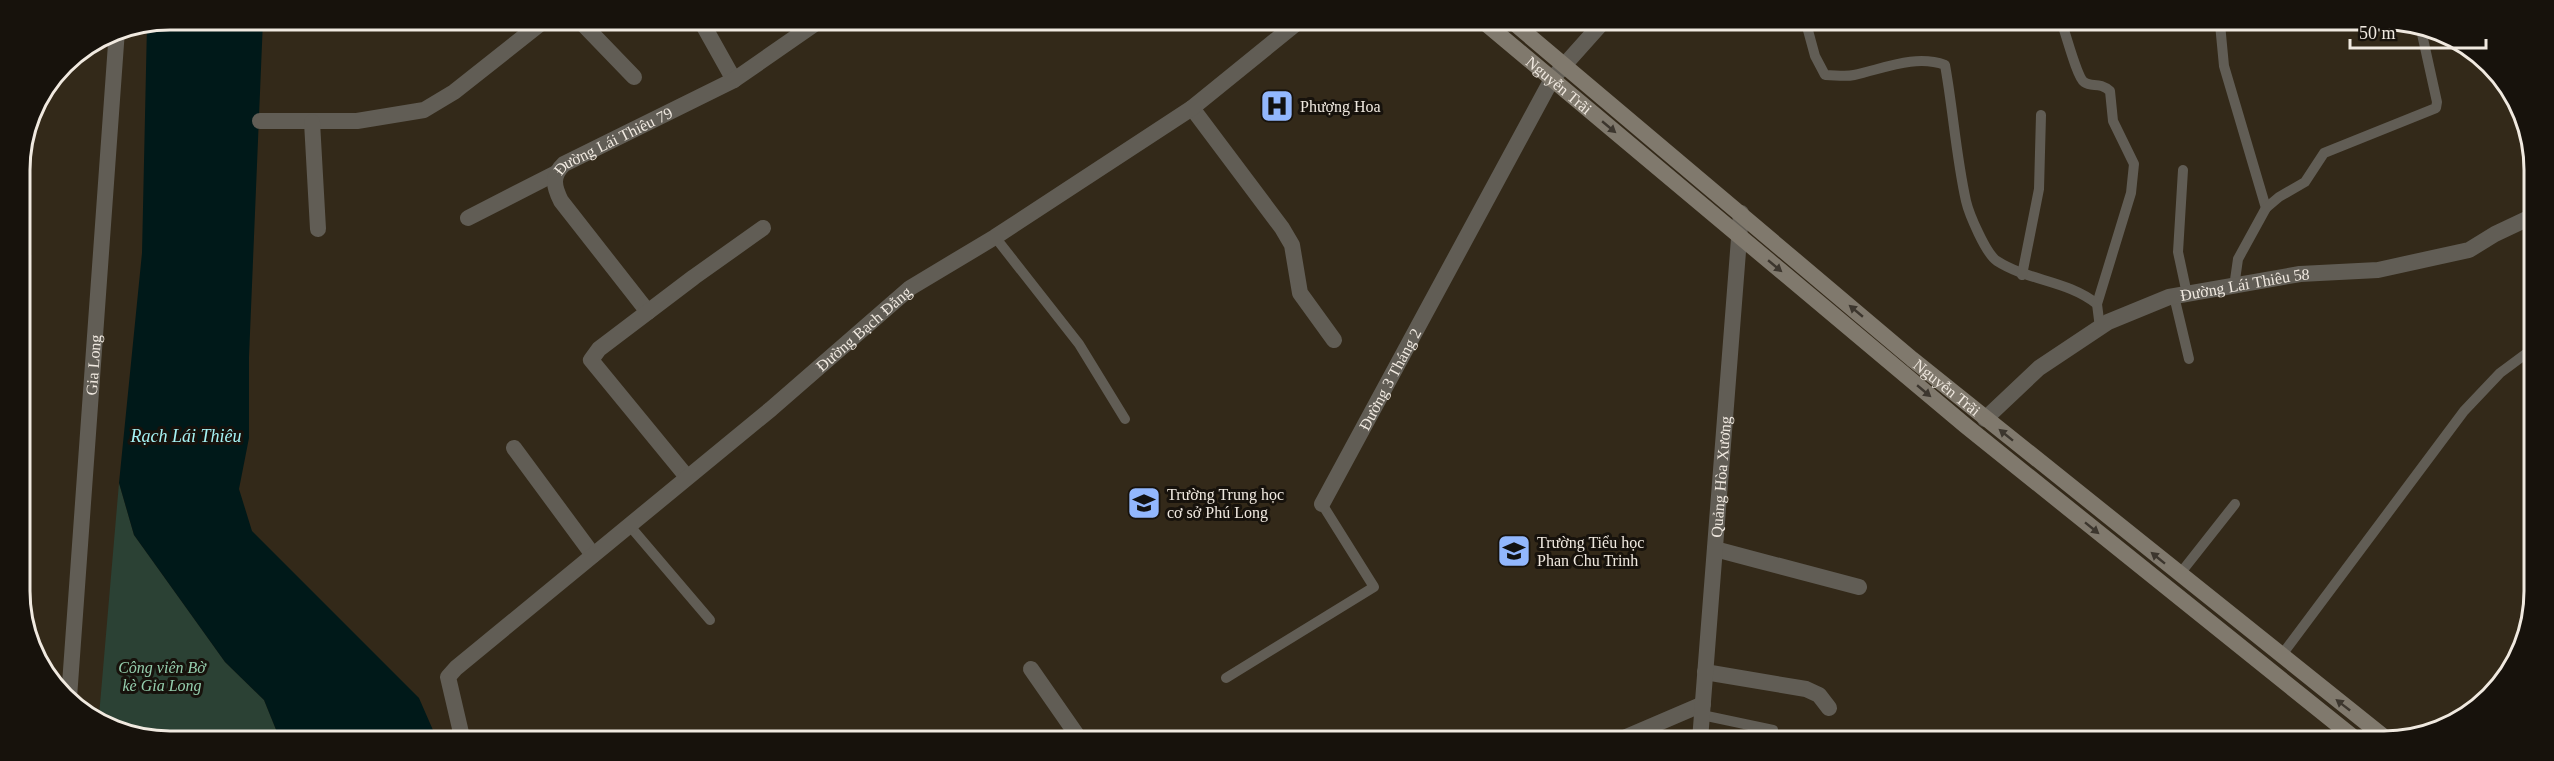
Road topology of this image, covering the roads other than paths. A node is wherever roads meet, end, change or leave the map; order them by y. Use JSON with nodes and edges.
{"nodes":[{"id":1,"x":532,"y":30,"type":"edge"},
{"id":2,"x":589,"y":30,"type":"edge"},
{"id":3,"x":706,"y":30,"type":"edge"},
{"id":4,"x":806,"y":30,"type":"edge"},
{"id":5,"x":1288,"y":30,"type":"edge"},
{"id":6,"x":1494,"y":30,"type":"edge"},
{"id":7,"x":1525,"y":30,"type":"edge"},
{"id":8,"x":1596,"y":30,"type":"edge"},
{"id":9,"x":1808,"y":30,"type":"edge"},
{"id":10,"x":2064,"y":30,"type":"edge"},
{"id":11,"x":2221,"y":30,"type":"edge"},
{"id":12,"x":2422,"y":36,"type":"edge"},
{"id":13,"x":116,"y":41,"type":"edge"},
{"id":14,"x":1565,"y":64,"type":"junction"},
{"id":15,"x":634,"y":77,"type":"dead end"},
{"id":16,"x":1552,"y":79,"type":"junction"},
{"id":17,"x":734,"y":80,"type":"junction"},
{"id":18,"x":1192,"y":108,"type":"junction"},
{"id":19,"x":2041,"y":115,"type":"dead end"},
{"id":20,"x":260,"y":122,"type":"dead end"},
{"id":21,"x":312,"y":122,"type":"junction"},
{"id":22,"x":2183,"y":170,"type":"dead end"},
{"id":23,"x":556,"y":172,"type":"junction"},
{"id":24,"x":2266,"y":208,"type":"junction"},
{"id":25,"x":1741,"y":213,"type":"junction"},
{"id":26,"x":468,"y":218,"type":"dead end"},
{"id":27,"x":2524,"y":220,"type":"edge"},
{"id":28,"x":763,"y":228,"type":"dead end"},
{"id":29,"x":318,"y":229,"type":"dead end"},
{"id":30,"x":1739,"y":236,"type":"junction"},
{"id":31,"x":995,"y":237,"type":"junction"},
{"id":32,"x":2022,"y":275,"type":"junction"},
{"id":33,"x":2234,"y":287,"type":"junction"},
{"id":34,"x":2181,"y":295,"type":"junction"},
{"id":35,"x":2097,"y":304,"type":"junction"},
{"id":36,"x":648,"y":312,"type":"junction"},
{"id":37,"x":2100,"y":328,"type":"junction"},
{"id":38,"x":1334,"y":340,"type":"dead end"},
{"id":39,"x":2524,"y":355,"type":"edge"},
{"id":40,"x":2189,"y":359,"type":"dead end"},
{"id":41,"x":1125,"y":419,"type":"dead end"},
{"id":42,"x":1985,"y":419,"type":"junction"},
{"id":43,"x":514,"y":448,"type":"dead end"},
{"id":44,"x":687,"y":477,"type":"junction"},
{"id":45,"x":2077,"y":493,"type":"junction"},
{"id":46,"x":1322,"y":504,"type":"joint"},
{"id":47,"x":2235,"y":504,"type":"dead end"},
{"id":48,"x":2067,"y":508,"type":"junction"},
{"id":49,"x":630,"y":525,"type":"junction"},
{"id":50,"x":1715,"y":549,"type":"junction"},
{"id":51,"x":593,"y":555,"type":"junction"},
{"id":52,"x":2179,"y":575,"type":"junction"},
{"id":53,"x":1859,"y":587,"type":"dead end"},
{"id":54,"x":710,"y":621,"type":"dead end"},
{"id":55,"x":2281,"y":656,"type":"junction"},
{"id":56,"x":1030,"y":669,"type":"dead end"},
{"id":57,"x":1705,"y":672,"type":"junction"},
{"id":58,"x":1226,"y":678,"type":"dead end"},
{"id":59,"x":70,"y":688,"type":"edge"},
{"id":60,"x":1829,"y":708,"type":"dead end"},
{"id":61,"x":1702,"y":709,"type":"junction"},
{"id":62,"x":461,"y":731,"type":"edge"},
{"id":63,"x":1074,"y":731,"type":"edge"},
{"id":64,"x":1643,"y":731,"type":"edge"},
{"id":65,"x":1701,"y":731,"type":"edge"},
{"id":66,"x":1773,"y":731,"type":"edge"},
{"id":67,"x":2346,"y":731,"type":"edge"},
{"id":68,"x":2376,"y":731,"type":"edge"}],
"edges":[{"from":1,"to":21,"type":"street"},
{"from":2,"to":15,"type":"street"},
{"from":3,"to":17,"type":"street"},
{"from":4,"to":17,"type":"street","name":"Đường Lái Thiêu 79"},
{"from":5,"to":18,"type":"street","name":"Đường Bạch Đằng"},
{"from":6,"to":16,"type":"main road","name":"Nguyễn Trãi"},
{"from":7,"to":14,"type":"main road","name":"Nguyễn Trãi"},
{"from":8,"to":14,"type":"street","name":"Đường 3 Tháng 2"},
{"from":9,"to":32,"type":"lane"},
{"from":10,"to":35,"type":"lane"},
{"from":11,"to":24,"type":"lane"},
{"from":12,"to":24,"type":"lane"},
{"from":13,"to":59,"type":"street","name":"Gia Long"},
{"from":14,"to":16,"type":"street","name":"Đường 3 Tháng 2"},
{"from":14,"to":25,"type":"main road","name":"Nguyễn Trãi"},
{"from":16,"to":30,"type":"main road","name":"Nguyễn Trãi","one_way":true},
{"from":16,"to":46,"type":"street","name":"Đường 3 Tháng 2"},
{"from":17,"to":23,"type":"street","name":"Đường Lái Thiêu 79"},
{"from":18,"to":31,"type":"street","name":"Đường Bạch Đằng"},
{"from":18,"to":38,"type":"street"},
{"from":19,"to":32,"type":"lane"},
{"from":20,"to":21,"type":"street"},
{"from":21,"to":29,"type":"street"},
{"from":22,"to":34,"type":"lane"},
{"from":23,"to":26,"type":"street"},
{"from":23,"to":36,"type":"street","name":"Đường Lái Thiêu 79"},
{"from":24,"to":33,"type":"lane"},
{"from":25,"to":30,"type":"street","name":"Quảng Hòa Xương"},
{"from":42,"to":25,"type":"main road","name":"Nguyễn Trãi","one_way":true},
{"from":27,"to":33,"type":"street","name":"Đường Lái Thiêu 58"},
{"from":28,"to":36,"type":"street"},
{"from":30,"to":48,"type":"main road","name":"Nguyễn Trãi","one_way":true},
{"from":30,"to":50,"type":"street","name":"Quảng Hòa Xương"},
{"from":31,"to":41,"type":"lane"},
{"from":31,"to":44,"type":"street","name":"Đường Bạch Đằng"},
{"from":32,"to":35,"type":"lane"},
{"from":33,"to":34,"type":"street","name":"Đường Lái Thiêu 58"},
{"from":34,"to":37,"type":"street","name":"Đường Lái Thiêu 58"},
{"from":34,"to":40,"type":"lane"},
{"from":35,"to":37,"type":"lane"},
{"from":36,"to":44,"type":"street"},
{"from":37,"to":42,"type":"street","name":"Đường Lái Thiêu 58"},
{"from":39,"to":55,"type":"lane"},
{"from":45,"to":42,"type":"main road","name":"Nguyễn Trãi","one_way":true},
{"from":43,"to":51,"type":"street"},
{"from":44,"to":49,"type":"street","name":"Đường Bạch Đằng"},
{"from":45,"to":48,"type":"main road"},
{"from":52,"to":45,"type":"main road","name":"Nguyễn Trãi","one_way":true},
{"from":46,"to":58,"type":"lane","name":"Đường 3 Tháng 2"},
{"from":47,"to":52,"type":"lane"},
{"from":48,"to":67,"type":"main road","name":"Nguyễn Trãi","one_way":true},
{"from":49,"to":51,"type":"street","name":"Đường Bạch Đằng"},
{"from":49,"to":54,"type":"lane"},
{"from":50,"to":53,"type":"street"},
{"from":50,"to":57,"type":"street","name":"Quảng Hòa Xương"},
{"from":51,"to":62,"type":"street","name":"Đường Bạch Đằng"},
{"from":52,"to":55,"type":"main road","name":"Nguyễn Trãi"},
{"from":68,"to":55,"type":"main road","name":"Nguyễn Trãi","one_way":true},
{"from":56,"to":63,"type":"street"},
{"from":57,"to":60,"type":"street"},
{"from":57,"to":61,"type":"street","name":"Quảng Hòa Xương"},
{"from":61,"to":64,"type":"street"},
{"from":61,"to":65,"type":"street","name":"Quảng Hòa Xương"},
{"from":61,"to":66,"type":"lane"}]}
